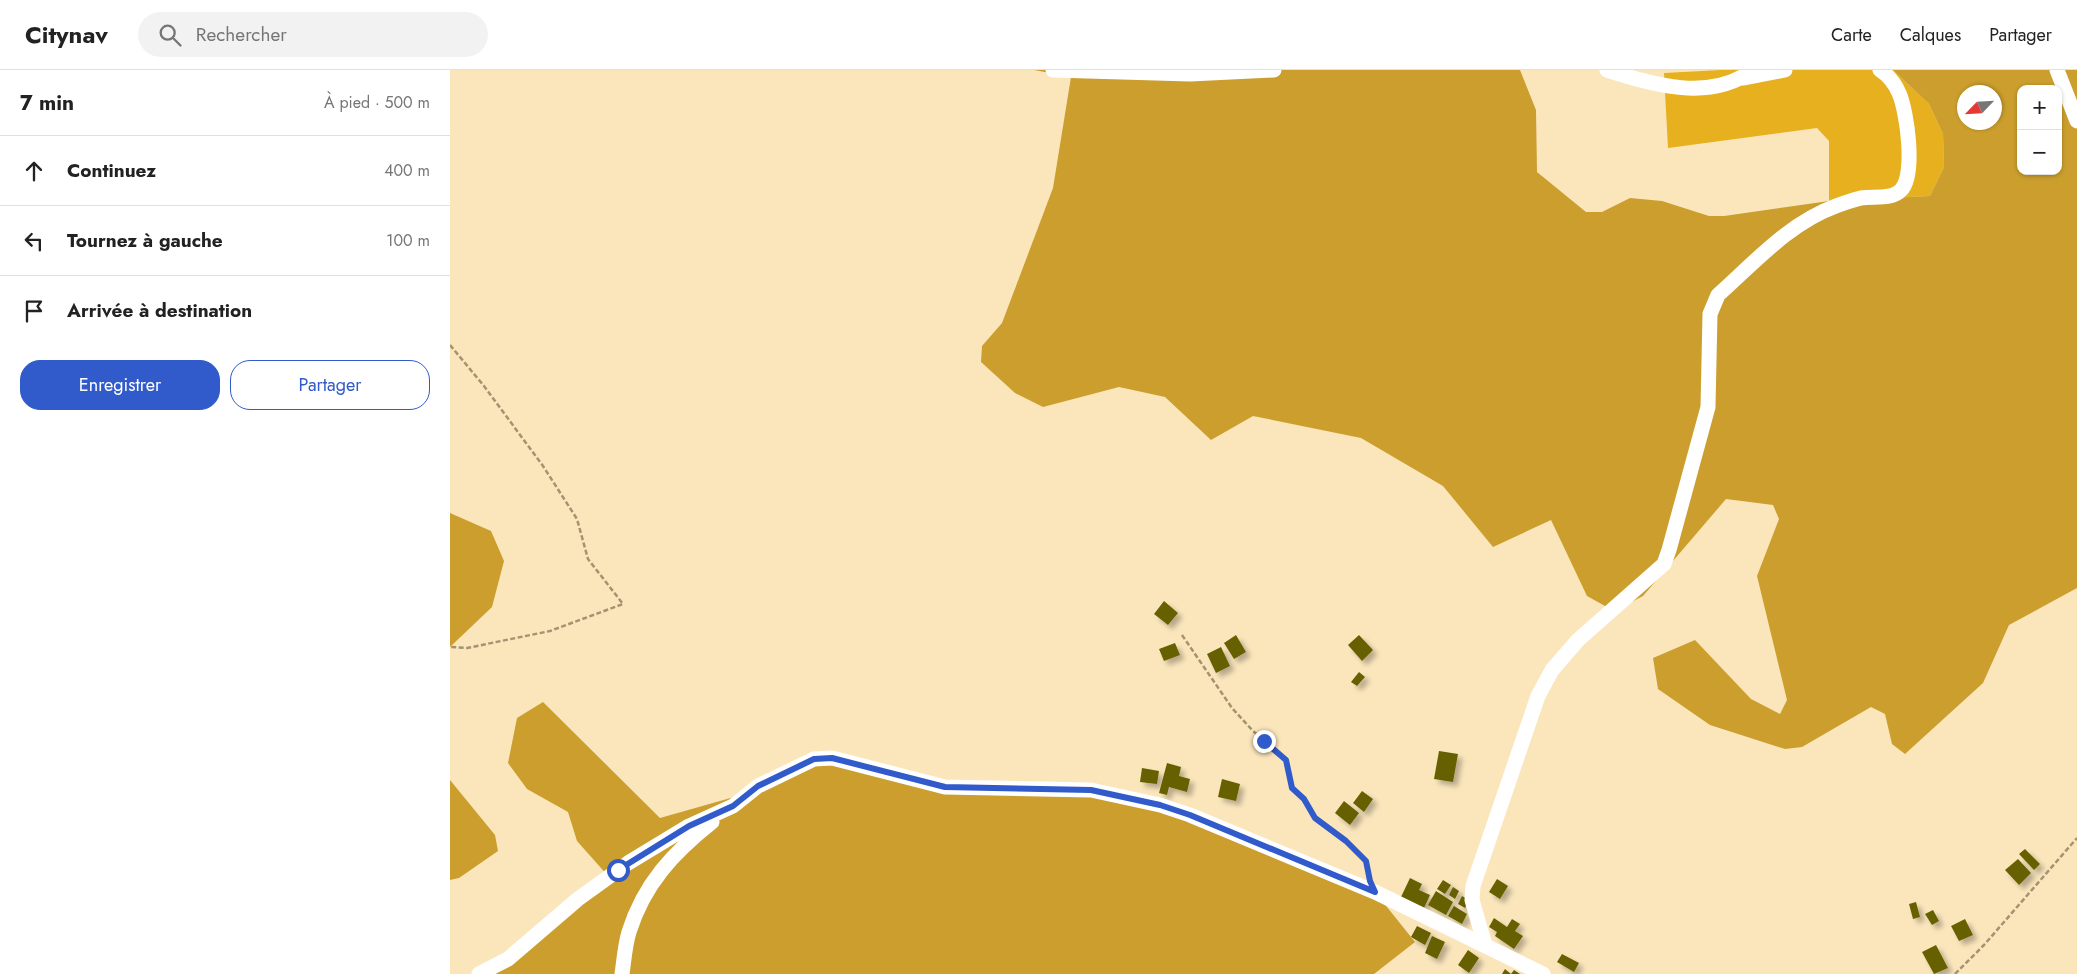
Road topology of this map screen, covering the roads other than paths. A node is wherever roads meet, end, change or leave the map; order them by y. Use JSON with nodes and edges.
{"nodes":[{"id":1,"x":1053,"y":70,"type":"edge"},
{"id":2,"x":1274,"y":70,"type":"edge"},
{"id":3,"x":1607,"y":70,"type":"edge"},
{"id":4,"x":1785,"y":70,"type":"edge"},
{"id":5,"x":1880,"y":70,"type":"edge"},
{"id":6,"x":2057,"y":70,"type":"edge"},
{"id":7,"x":1748,"y":74,"type":"edge"},
{"id":8,"x":2077,"y":121,"type":"edge"},
{"id":9,"x":733,"y":806,"type":"junction"},
{"id":10,"x":1485,"y":945,"type":"junction"},
{"id":11,"x":479,"y":974,"type":"edge"},
{"id":12,"x":622,"y":974,"type":"edge"},
{"id":13,"x":1542,"y":974,"type":"edge"}],
"edges":[{"from":1,"to":2,"type":"street"},
{"from":3,"to":7,"type":"street"},
{"from":4,"to":7,"type":"street"},
{"from":5,"to":10,"type":"street"},
{"from":6,"to":8,"type":"street"},
{"from":9,"to":10,"type":"street"},
{"from":9,"to":11,"type":"street"},
{"from":9,"to":12,"type":"street"},
{"from":10,"to":13,"type":"street"}]}
